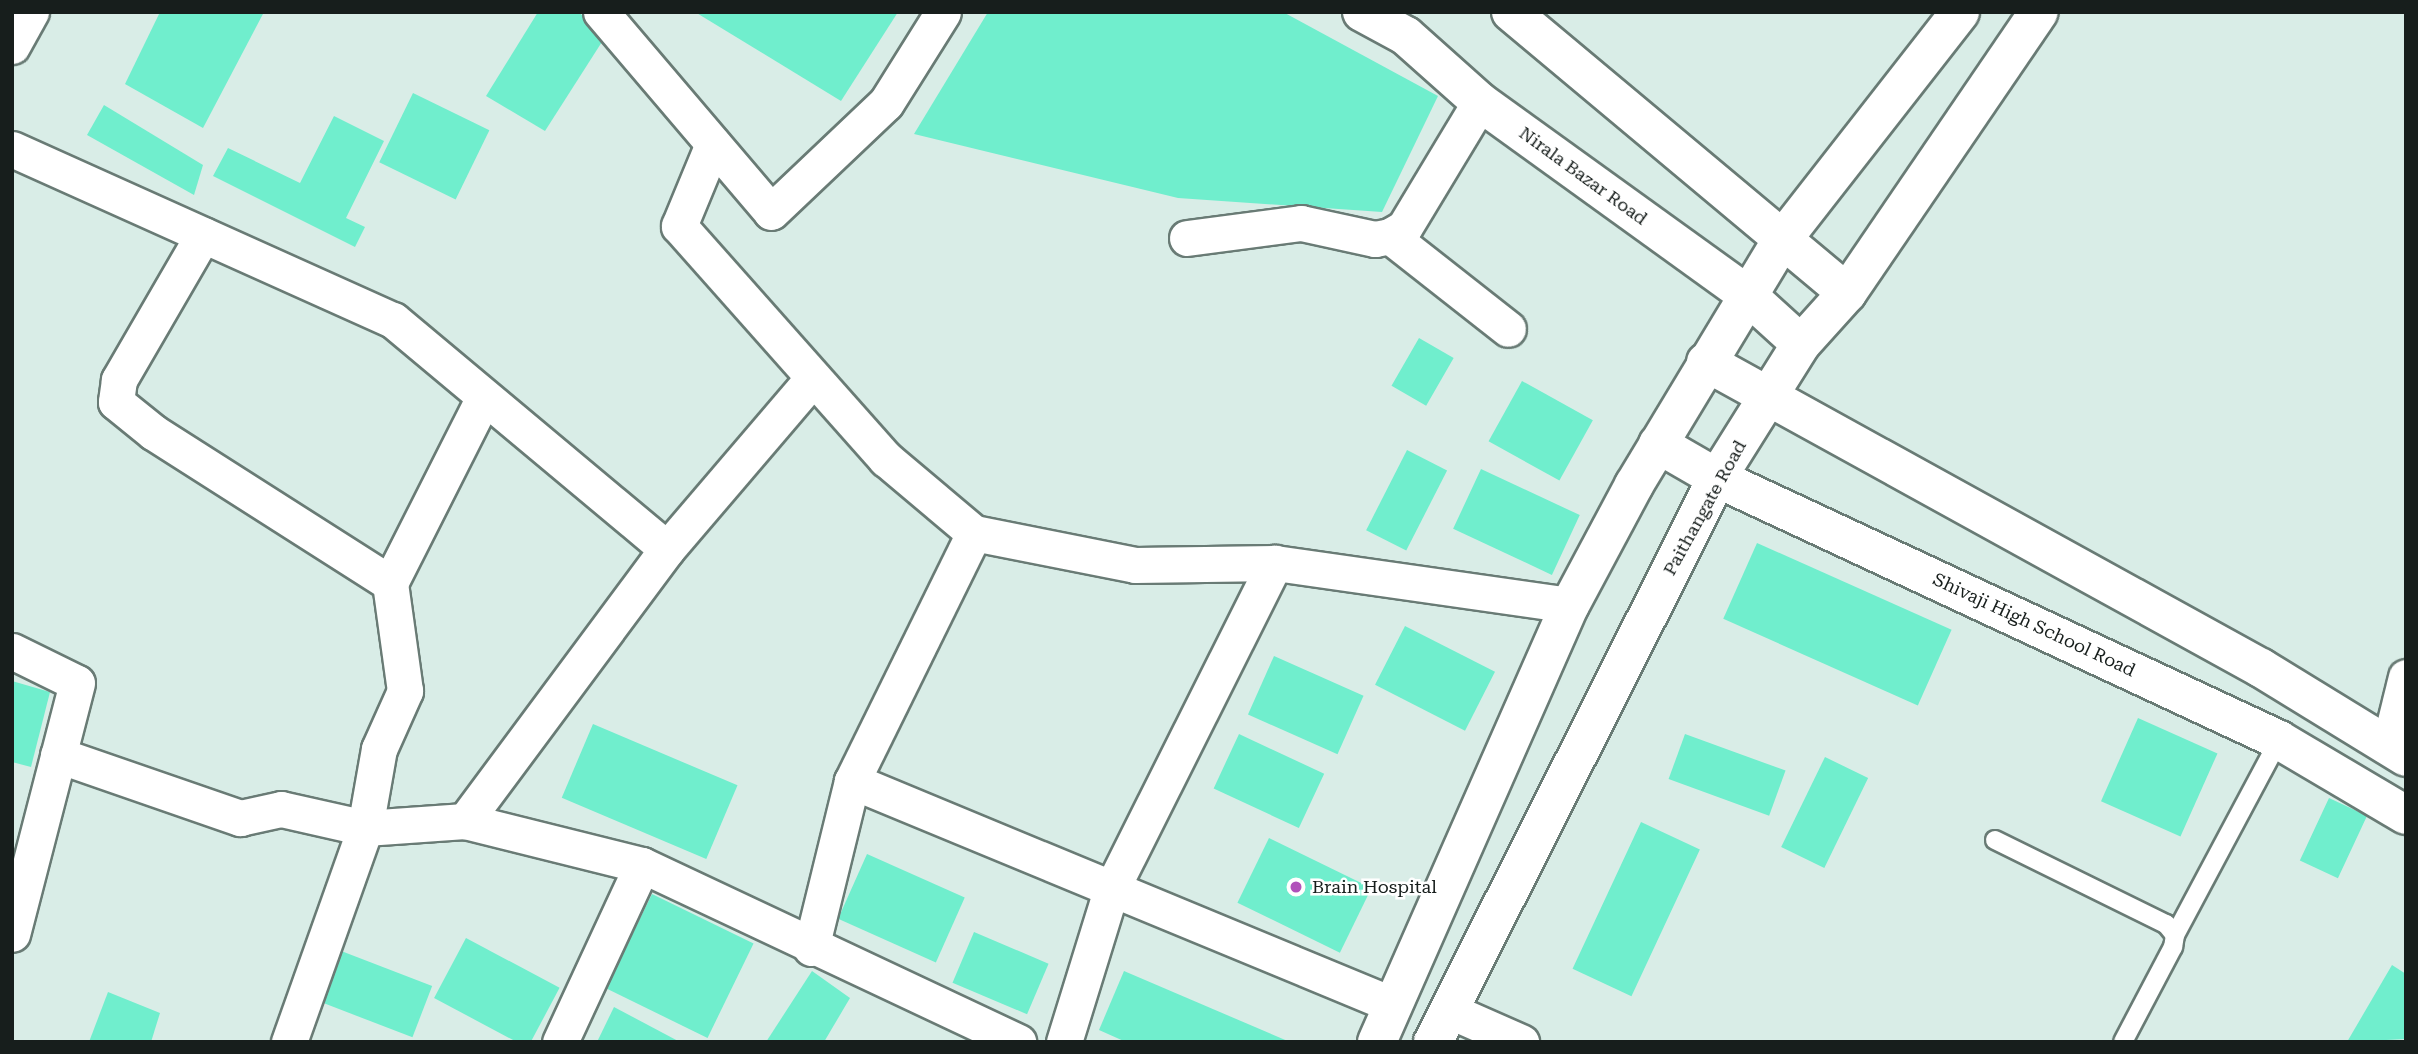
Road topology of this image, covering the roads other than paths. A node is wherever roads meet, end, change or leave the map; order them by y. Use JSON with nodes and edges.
{"nodes":[{"id":1,"x":31,"y":12,"type":"edge"},
{"id":2,"x":601,"y":12,"type":"edge"},
{"id":3,"x":943,"y":12,"type":"edge"},
{"id":4,"x":1362,"y":12,"type":"edge"},
{"id":5,"x":1511,"y":12,"type":"edge"},
{"id":6,"x":1960,"y":12,"type":"edge"},
{"id":7,"x":2039,"y":12,"type":"edge"},
{"id":8,"x":12,"y":46,"type":"edge"},
{"id":9,"x":1480,"y":102,"type":"junction"},
{"id":10,"x":713,"y":144,"type":"junction"},
{"id":11,"x":12,"y":149,"type":"edge"},
{"id":12,"x":203,"y":235,"type":"junction"},
{"id":13,"x":1390,"y":236,"type":"junction"},
{"id":14,"x":1187,"y":238,"type":"dead end"},
{"id":15,"x":1782,"y":240,"type":"junction"},
{"id":16,"x":1847,"y":293,"type":"junction"},
{"id":17,"x":1746,"y":294,"type":"junction"},
{"id":18,"x":1508,"y":329,"type":"dead end"},
{"id":19,"x":1801,"y":344,"type":"junction"},
{"id":20,"x":1706,"y":362,"type":"junction"},
{"id":21,"x":813,"y":379,"type":"junction"},
{"id":22,"x":484,"y":397,"type":"junction"},
{"id":23,"x":1768,"y":398,"type":"junction"},
{"id":24,"x":1658,"y":444,"type":"junction"},
{"id":25,"x":1717,"y":478,"type":"junction"},
{"id":26,"x":974,"y":533,"type":"junction"},
{"id":27,"x":667,"y":549,"type":"junction"},
{"id":28,"x":1275,"y":563,"type":"junction"},
{"id":29,"x":390,"y":583,"type":"junction"},
{"id":30,"x":1570,"y":605,"type":"junction"},
{"id":31,"x":12,"y":651,"type":"edge"},
{"id":32,"x":2406,"y":677,"type":"edge"},
{"id":33,"x":2279,"y":740,"type":"junction"},
{"id":34,"x":2397,"y":751,"type":"edge"},
{"id":35,"x":58,"y":755,"type":"junction"},
{"id":36,"x":852,"y":781,"type":"junction"},
{"id":37,"x":2406,"y":815,"type":"edge"},
{"id":38,"x":465,"y":821,"type":"junction"},
{"id":39,"x":365,"y":828,"type":"junction"},
{"id":40,"x":1995,"y":840,"type":"dead end"},
{"id":41,"x":642,"y":865,"type":"junction"},
{"id":42,"x":1111,"y":890,"type":"junction"},
{"id":43,"x":12,"y":934,"type":"edge"},
{"id":44,"x":2175,"y":935,"type":"junction"},
{"id":45,"x":811,"y":948,"type":"junction"},
{"id":46,"x":1391,"y":1004,"type":"junction"},
{"id":47,"x":1440,"y":1026,"type":"edge"},
{"id":48,"x":289,"y":1042,"type":"edge"},
{"id":49,"x":560,"y":1042,"type":"edge"},
{"id":50,"x":1018,"y":1042,"type":"edge"},
{"id":51,"x":1064,"y":1042,"type":"edge"},
{"id":52,"x":1377,"y":1042,"type":"edge"},
{"id":53,"x":1521,"y":1042,"type":"edge"},
{"id":54,"x":2123,"y":1042,"type":"edge"}],
"edges":[{"from":1,"to":8,"type":"street"},
{"from":2,"to":10,"type":"street"},
{"from":3,"to":10,"type":"street"},
{"from":4,"to":9,"type":"street","name":"Nirala Bazar Road"},
{"from":5,"to":15,"type":"street"},
{"from":6,"to":15,"type":"street"},
{"from":7,"to":16,"type":"street","name":"Paithangate Road"},
{"from":9,"to":13,"type":"street"},
{"from":9,"to":17,"type":"street","name":"Nirala Bazar Road"},
{"from":10,"to":21,"type":"street"},
{"from":11,"to":12,"type":"street"},
{"from":12,"to":22,"type":"street"},
{"from":12,"to":29,"type":"street"},
{"from":13,"to":14,"type":"street"},
{"from":13,"to":18,"type":"street"},
{"from":15,"to":16,"type":"street"},
{"from":15,"to":17,"type":"street"},
{"from":16,"to":19,"type":"street","name":"Paithangate Road"},
{"from":17,"to":19,"type":"street","name":"Nirala Bazar Road"},
{"from":17,"to":20,"type":"street"},
{"from":19,"to":23,"type":"street","name":"Paithangate Road"},
{"from":20,"to":23,"type":"street"},
{"from":20,"to":24,"type":"street"},
{"from":21,"to":26,"type":"street"},
{"from":21,"to":27,"type":"street"},
{"from":22,"to":27,"type":"street"},
{"from":22,"to":29,"type":"street"},
{"from":23,"to":25,"type":"street","name":"Paithangate Road"},
{"from":23,"to":34,"type":"street"},
{"from":24,"to":25,"type":"street","name":"Shivaji High School Road"},
{"from":24,"to":30,"type":"street"},
{"from":25,"to":33,"type":"street","name":"Shivaji High School Road"},
{"from":25,"to":47,"type":"street","name":"Paithangate Road"},
{"from":26,"to":28,"type":"street"},
{"from":26,"to":36,"type":"street"},
{"from":27,"to":38,"type":"street"},
{"from":28,"to":30,"type":"street"},
{"from":28,"to":42,"type":"street"},
{"from":29,"to":39,"type":"street"},
{"from":30,"to":46,"type":"street"},
{"from":31,"to":35,"type":"street"},
{"from":32,"to":34,"type":"street"},
{"from":33,"to":37,"type":"street","name":"Shivaji High School Road"},
{"from":33,"to":44,"type":"lane"},
{"from":35,"to":39,"type":"street"},
{"from":35,"to":43,"type":"street"},
{"from":36,"to":42,"type":"street"},
{"from":36,"to":45,"type":"street"},
{"from":38,"to":39,"type":"street"},
{"from":38,"to":41,"type":"street"},
{"from":39,"to":48,"type":"street"},
{"from":40,"to":44,"type":"lane"},
{"from":41,"to":45,"type":"street"},
{"from":41,"to":49,"type":"street"},
{"from":42,"to":46,"type":"street"},
{"from":42,"to":51,"type":"street"},
{"from":44,"to":54,"type":"lane"},
{"from":45,"to":50,"type":"street"},
{"from":46,"to":52,"type":"street"},
{"from":47,"to":53,"type":"street"}]}
